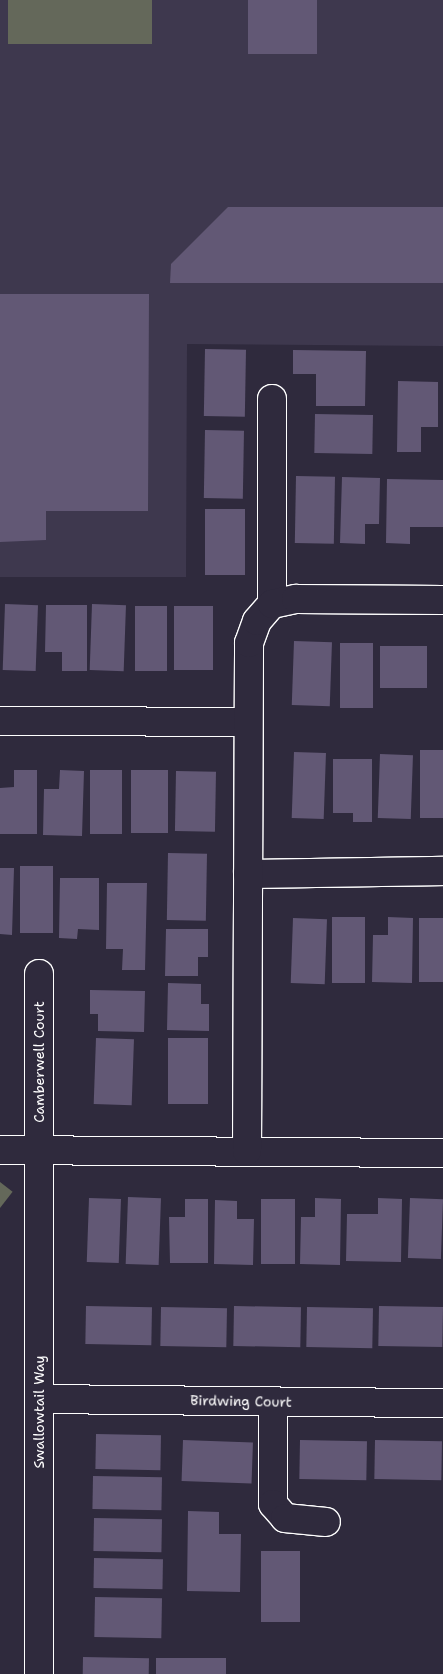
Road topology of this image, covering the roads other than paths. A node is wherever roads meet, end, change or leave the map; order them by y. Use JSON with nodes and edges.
{"nodes":[{"id":1,"x":272,"y":399,"type":"dead end"},
{"id":2,"x":443,"y":600,"type":"edge"},
{"id":3,"x":272,"y":604,"type":"junction"},
{"id":4,"x":0,"y":721,"type":"edge"},
{"id":5,"x":248,"y":722,"type":"junction"},
{"id":6,"x":443,"y":871,"type":"edge"},
{"id":7,"x":248,"y":874,"type":"junction"},
{"id":8,"x":39,"y":974,"type":"dead end"},
{"id":9,"x":0,"y":1150,"type":"edge"},
{"id":10,"x":40,"y":1150,"type":"junction"},
{"id":11,"x":247,"y":1151,"type":"junction"},
{"id":12,"x":443,"y":1153,"type":"edge"},
{"id":13,"x":40,"y":1399,"type":"junction"},
{"id":14,"x":273,"y":1402,"type":"junction"},
{"id":15,"x":443,"y":1404,"type":"edge"},
{"id":16,"x":326,"y":1522,"type":"dead end"},
{"id":17,"x":39,"y":1674,"type":"edge"}],
"edges":[{"from":1,"to":3,"type":"street"},
{"from":2,"to":3,"type":"street"},
{"from":3,"to":5,"type":"street"},
{"from":4,"to":5,"type":"street"},
{"from":5,"to":7,"type":"street"},
{"from":6,"to":7,"type":"street"},
{"from":7,"to":11,"type":"street"},
{"from":8,"to":10,"type":"street","name":"Camberwell Court"},
{"from":9,"to":10,"type":"street"},
{"from":10,"to":11,"type":"street"},
{"from":10,"to":13,"type":"street","name":"Swallowtail Way"},
{"from":11,"to":12,"type":"street"},
{"from":13,"to":14,"type":"street","name":"Birdwing Court"},
{"from":13,"to":17,"type":"street","name":"Swallowtail Way"},
{"from":14,"to":15,"type":"street","name":"Birdwing Court"},
{"from":14,"to":16,"type":"street"}]}
